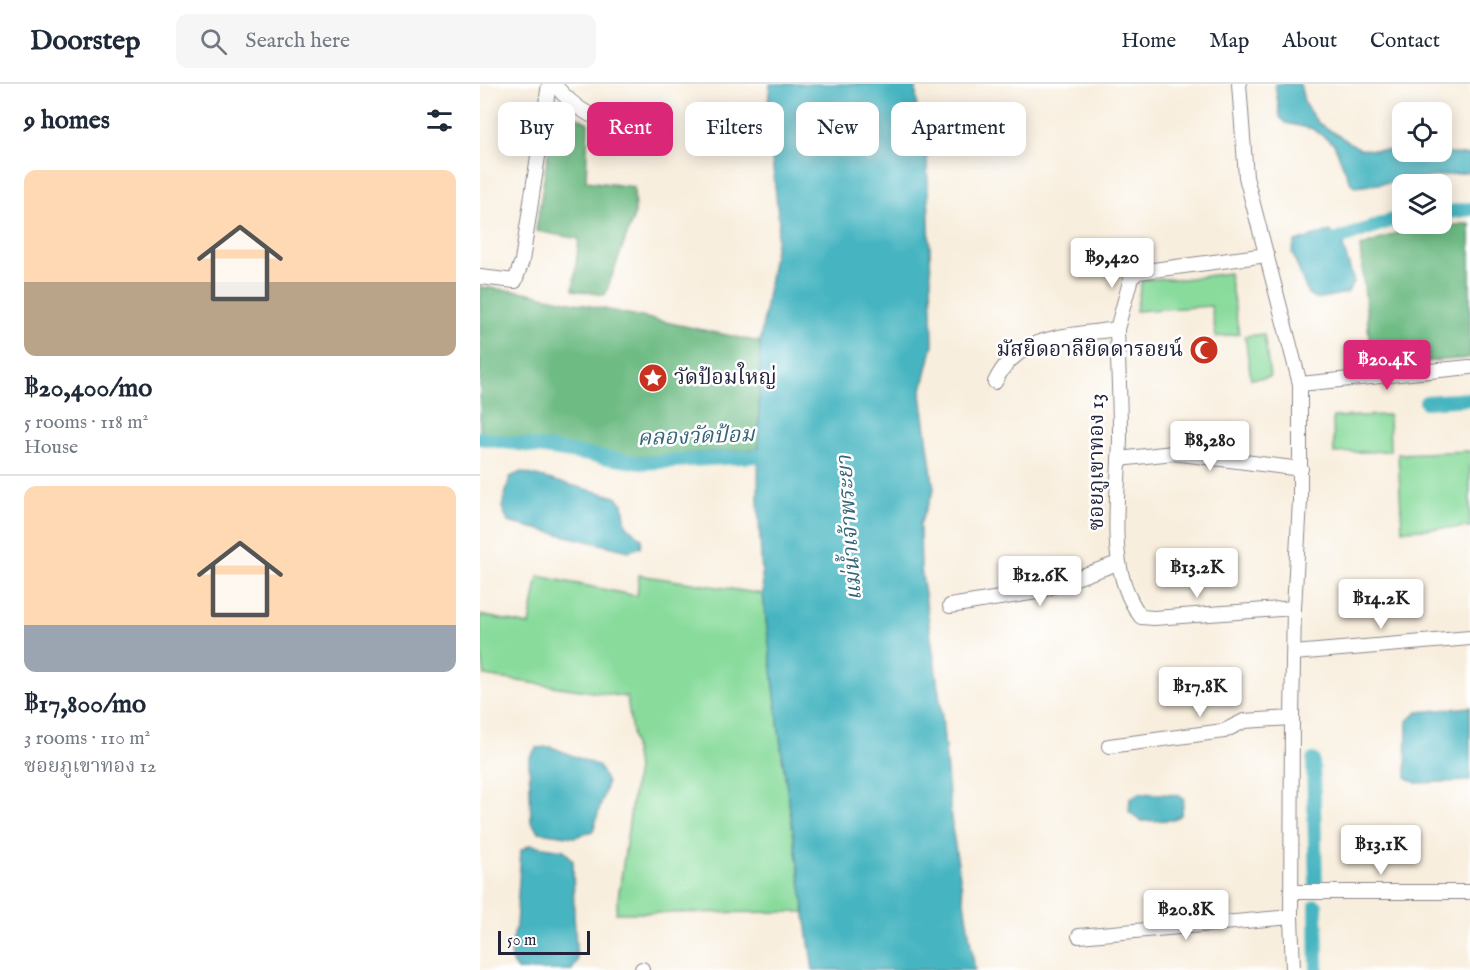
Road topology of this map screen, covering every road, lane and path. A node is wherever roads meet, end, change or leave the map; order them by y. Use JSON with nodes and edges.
{"nodes":[{"id":1,"x":549,"y":84,"type":"edge"},
{"id":2,"x":554,"y":84,"type":"edge"},
{"id":3,"x":1239,"y":84,"type":"edge"},
{"id":4,"x":587,"y":114,"type":"edge"},
{"id":5,"x":1267,"y":255,"type":"junction"},
{"id":6,"x":480,"y":277,"type":"edge"},
{"id":7,"x":1117,"y":329,"type":"junction"},
{"id":8,"x":1470,"y":367,"type":"edge"},
{"id":9,"x":995,"y":382,"type":"dead end"},
{"id":10,"x":1300,"y":384,"type":"junction"},
{"id":11,"x":1119,"y":459,"type":"junction"},
{"id":12,"x":1301,"y":469,"type":"junction"},
{"id":13,"x":1118,"y":563,"type":"junction"},
{"id":14,"x":950,"y":606,"type":"dead end"},
{"id":15,"x":1294,"y":608,"type":"junction"},
{"id":16,"x":1470,"y":638,"type":"edge"},
{"id":17,"x":1294,"y":653,"type":"junction"},
{"id":18,"x":1292,"y":718,"type":"junction"},
{"id":19,"x":1109,"y":746,"type":"dead end"},
{"id":20,"x":1292,"y":892,"type":"junction"},
{"id":21,"x":1470,"y":892,"type":"edge"},
{"id":22,"x":1291,"y":917,"type":"junction"},
{"id":23,"x":1079,"y":936,"type":"dead end"},
{"id":24,"x":1293,"y":970,"type":"edge"}],
"edges":[{"from":1,"to":6,"type":"street"},
{"from":2,"to":4,"type":"street"},
{"from":3,"to":5,"type":"street"},
{"from":5,"to":7,"type":"street","name":"ซอยภูเขาทอง 13"},
{"from":5,"to":10,"type":"street"},
{"from":7,"to":9,"type":"street"},
{"from":7,"to":11,"type":"street","name":"ซอยภูเขาทอง 13"},
{"from":8,"to":10,"type":"street"},
{"from":10,"to":12,"type":"street"},
{"from":11,"to":12,"type":"street"},
{"from":11,"to":13,"type":"street","name":"ซอยภูเขาทอง 13"},
{"from":12,"to":15,"type":"street"},
{"from":13,"to":14,"type":"street"},
{"from":13,"to":15,"type":"street","name":"ซอยภูเขาทอง 13"},
{"from":15,"to":17,"type":"street"},
{"from":16,"to":17,"type":"street"},
{"from":17,"to":18,"type":"street"},
{"from":18,"to":19,"type":"street"},
{"from":18,"to":20,"type":"street"},
{"from":20,"to":21,"type":"street"},
{"from":20,"to":22,"type":"street"},
{"from":22,"to":23,"type":"street"},
{"from":22,"to":24,"type":"street"}]}
